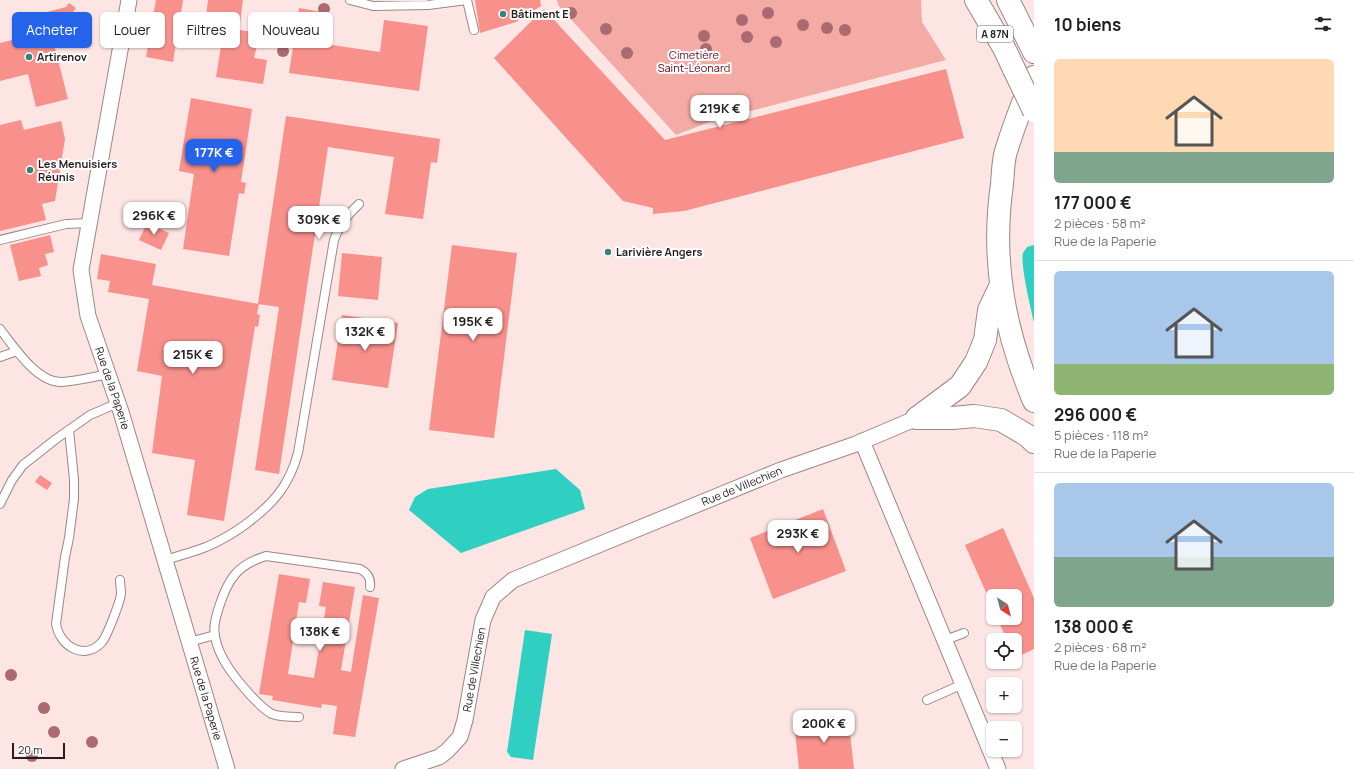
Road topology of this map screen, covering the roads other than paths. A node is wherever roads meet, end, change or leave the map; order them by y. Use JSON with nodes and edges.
{"nodes":[{"id":1,"x":130,"y":0,"type":"edge"},
{"id":2,"x":350,"y":0,"type":"edge"},
{"id":3,"x":976,"y":0,"type":"edge"},
{"id":4,"x":1008,"y":0,"type":"edge"},
{"id":5,"x":474,"y":30,"type":"dead end"},
{"id":6,"x":1031,"y":46,"type":"edge"},
{"id":7,"x":1034,"y":77,"type":"edge"},
{"id":8,"x":1034,"y":111,"type":"edge"},
{"id":9,"x":359,"y":204,"type":"dead end"},
{"id":10,"x":90,"y":223,"type":"junction"},
{"id":11,"x":0,"y":240,"type":"edge"},
{"id":12,"x":1001,"y":286,"type":"junction"},
{"id":13,"x":0,"y":329,"type":"edge"},
{"id":14,"x":17,"y":351,"type":"junction"},
{"id":15,"x":0,"y":357,"type":"edge"},
{"id":16,"x":108,"y":374,"type":"junction"},
{"id":17,"x":1034,"y":401,"type":"edge"},
{"id":18,"x":118,"y":403,"type":"junction"},
{"id":19,"x":916,"y":418,"type":"junction"},
{"id":20,"x":69,"y":430,"type":"junction"},
{"id":21,"x":862,"y":441,"type":"junction"},
{"id":22,"x":1034,"y":442,"type":"edge"},
{"id":23,"x":0,"y":504,"type":"edge"},
{"id":24,"x":165,"y":560,"type":"junction"},
{"id":25,"x":120,"y":580,"type":"dead end"},
{"id":26,"x":370,"y":587,"type":"dead end"},
{"id":27,"x":964,"y":633,"type":"dead end"},
{"id":28,"x":215,"y":635,"type":"junction"},
{"id":29,"x":945,"y":640,"type":"junction"},
{"id":30,"x":189,"y":642,"type":"junction"},
{"id":31,"x":963,"y":684,"type":"junction"},
{"id":32,"x":927,"y":700,"type":"dead end"},
{"id":33,"x":299,"y":717,"type":"dead end"},
{"id":34,"x":227,"y":769,"type":"edge"},
{"id":35,"x":403,"y":769,"type":"edge"},
{"id":36,"x":998,"y":769,"type":"edge"}],
"edges":[{"from":1,"to":10,"type":"street","name":"Rue de la Paperie"},
{"from":2,"to":5,"type":"lane"},
{"from":3,"to":8,"type":"highway","number":"A 87N","bridge":true},
{"from":4,"to":6,"type":"highway","number":"A 87N"},
{"from":7,"to":12,"type":"highway"},
{"from":9,"to":24,"type":"lane"},
{"from":10,"to":11,"type":"lane"},
{"from":10,"to":16,"type":"street","name":"Rue de la Paperie"},
{"from":12,"to":17,"type":"highway"},
{"from":12,"to":19,"type":"highway"},
{"from":13,"to":14,"type":"lane"},
{"from":14,"to":15,"type":"lane"},
{"from":14,"to":16,"type":"lane"},
{"from":16,"to":18,"type":"street","name":"Rue de la Paperie"},
{"from":18,"to":20,"type":"lane"},
{"from":18,"to":24,"type":"street","name":"Rue de la Paperie"},
{"from":19,"to":21,"type":"street","name":"Rue de Villechien"},
{"from":19,"to":22,"type":"highway"},
{"from":20,"to":23,"type":"lane"},
{"from":20,"to":25,"type":"lane"},
{"from":21,"to":29,"type":"street"},
{"from":21,"to":35,"type":"street","name":"Rue de Villechien"},
{"from":24,"to":30,"type":"street","name":"Rue de la Paperie"},
{"from":26,"to":28,"type":"lane"},
{"from":27,"to":29,"type":"lane"},
{"from":28,"to":30,"type":"lane"},
{"from":28,"to":33,"type":"lane"},
{"from":29,"to":31,"type":"street"},
{"from":30,"to":34,"type":"street","name":"Rue de la Paperie"},
{"from":31,"to":32,"type":"lane"},
{"from":31,"to":36,"type":"street"}]}
